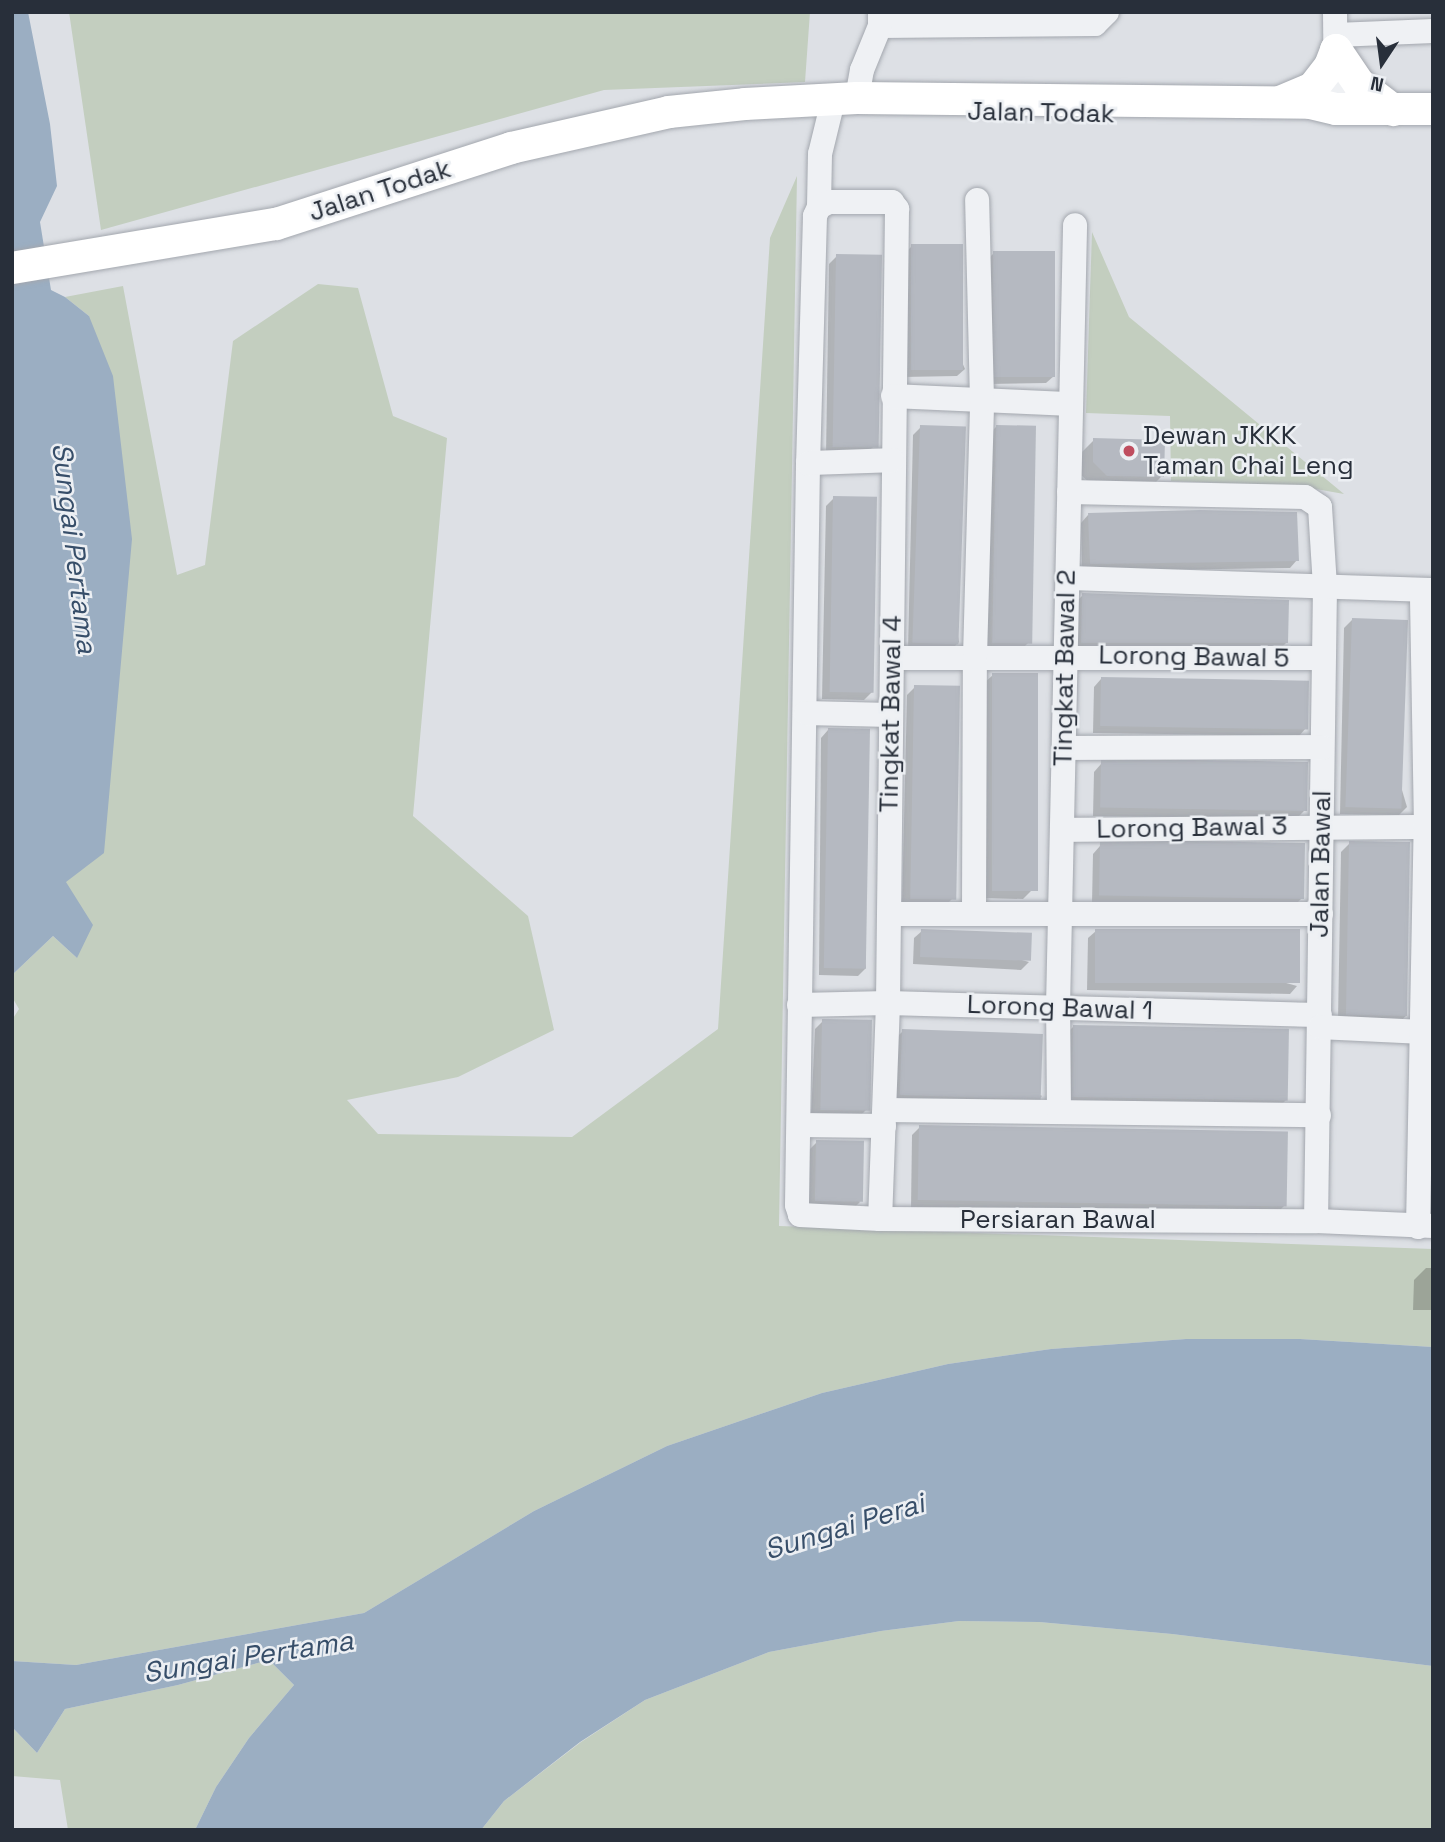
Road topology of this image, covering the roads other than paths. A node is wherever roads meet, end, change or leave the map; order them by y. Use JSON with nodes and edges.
{"nodes":[{"id":1,"x":1107,"y":12,"type":"edge"},
{"id":2,"x":880,"y":19,"type":"edge"},
{"id":3,"x":1433,"y":32,"type":"edge"},
{"id":4,"x":1336,"y":33,"type":"edge"},
{"id":5,"x":1278,"y":103,"type":"junction"},
{"id":6,"x":844,"y":104,"type":"junction"},
{"id":7,"x":1336,"y":109,"type":"junction"},
{"id":8,"x":1433,"y":109,"type":"edge"},
{"id":9,"x":1393,"y":110,"type":"junction"},
{"id":10,"x":977,"y":200,"type":"dead end"},
{"id":11,"x":819,"y":207,"type":"junction"},
{"id":12,"x":1075,"y":225,"type":"dead end"},
{"id":13,"x":12,"y":268,"type":"edge"},
{"id":14,"x":893,"y":396,"type":"junction"},
{"id":15,"x":982,"y":400,"type":"junction"},
{"id":16,"x":1071,"y":404,"type":"junction"},
{"id":17,"x":892,"y":460,"type":"junction"},
{"id":18,"x":808,"y":463,"type":"junction"},
{"id":19,"x":1069,"y":492,"type":"junction"},
{"id":20,"x":1067,"y":578,"type":"junction"},
{"id":21,"x":1325,"y":587,"type":"junction"},
{"id":22,"x":1428,"y":591,"type":"edge"},
{"id":23,"x":1065,"y":656,"type":"junction"},
{"id":24,"x":975,"y":657,"type":"junction"},
{"id":25,"x":892,"y":658,"type":"junction"},
{"id":26,"x":1324,"y":658,"type":"junction"},
{"id":27,"x":806,"y":713,"type":"junction"},
{"id":28,"x":890,"y":715,"type":"junction"},
{"id":29,"x":1322,"y":747,"type":"junction"},
{"id":30,"x":1064,"y":748,"type":"junction"},
{"id":31,"x":1322,"y":826,"type":"junction"},
{"id":32,"x":1429,"y":827,"type":"edge"},
{"id":33,"x":1062,"y":830,"type":"junction"},
{"id":34,"x":974,"y":913,"type":"junction"},
{"id":35,"x":889,"y":914,"type":"junction"},
{"id":36,"x":1060,"y":914,"type":"junction"},
{"id":37,"x":1321,"y":914,"type":"junction"},
{"id":38,"x":888,"y":1003,"type":"junction"},
{"id":39,"x":799,"y":1005,"type":"junction"},
{"id":40,"x":1058,"y":1007,"type":"junction"},
{"id":41,"x":1320,"y":1021,"type":"junction"},
{"id":42,"x":1422,"y":1032,"type":"junction"},
{"id":43,"x":1059,"y":1112,"type":"junction"},
{"id":44,"x":1319,"y":1115,"type":"junction"},
{"id":45,"x":885,"y":1118,"type":"junction"},
{"id":46,"x":800,"y":1125,"type":"junction"},
{"id":47,"x":880,"y":1219,"type":"junction"},
{"id":48,"x":1316,"y":1221,"type":"junction"},
{"id":49,"x":1425,"y":1226,"type":"edge"}],
"edges":[{"from":1,"to":2,"type":"street"},
{"from":2,"to":6,"type":"street"},
{"from":3,"to":4,"type":"street"},
{"from":4,"to":5,"type":"main road"},
{"from":4,"to":7,"type":"street"},
{"from":4,"to":9,"type":"main road"},
{"from":5,"to":6,"type":"main road","name":"Jalan Todak"},
{"from":5,"to":7,"type":"main road","name":"Jalan Todak"},
{"from":6,"to":7,"type":"main road","name":"Jalan Todak"},
{"from":6,"to":11,"type":"street"},
{"from":6,"to":13,"type":"main road","name":"Jalan Todak"},
{"from":7,"to":9,"type":"main road","name":"Jalan Todak"},
{"from":8,"to":9,"type":"main road","name":"Jalan Todak"},
{"from":10,"to":15,"type":"street"},
{"from":11,"to":14,"type":"street","name":"Tingkat Bawal 4"},
{"from":11,"to":18,"type":"street"},
{"from":12,"to":16,"type":"street","name":"Tingkat Bawal 2"},
{"from":14,"to":15,"type":"street"},
{"from":14,"to":17,"type":"street","name":"Tingkat Bawal 4"},
{"from":15,"to":16,"type":"street"},
{"from":15,"to":24,"type":"street"},
{"from":16,"to":19,"type":"street","name":"Tingkat Bawal 2"},
{"from":17,"to":18,"type":"street"},
{"from":17,"to":25,"type":"street","name":"Tingkat Bawal 4"},
{"from":18,"to":27,"type":"street"},
{"from":19,"to":20,"type":"street","name":"Tingkat Bawal 2"},
{"from":19,"to":21,"type":"street","name":"Jalan Bawal"},
{"from":20,"to":21,"type":"street"},
{"from":20,"to":23,"type":"street","name":"Tingkat Bawal 2"},
{"from":21,"to":22,"type":"street"},
{"from":21,"to":26,"type":"street","name":"Jalan Bawal"},
{"from":22,"to":32,"type":"street"},
{"from":23,"to":24,"type":"street","name":"Lorong Bawal 5"},
{"from":23,"to":26,"type":"street","name":"Lorong Bawal 5"},
{"from":23,"to":30,"type":"street","name":"Tingkat Bawal 2"},
{"from":24,"to":25,"type":"street","name":"Lorong Bawal 5"},
{"from":24,"to":34,"type":"street"},
{"from":25,"to":28,"type":"street","name":"Tingkat Bawal 4"},
{"from":26,"to":29,"type":"street","name":"Jalan Bawal"},
{"from":27,"to":28,"type":"street"},
{"from":27,"to":39,"type":"street"},
{"from":28,"to":35,"type":"street","name":"Tingkat Bawal 4"},
{"from":29,"to":30,"type":"street"},
{"from":29,"to":31,"type":"street","name":"Jalan Bawal"},
{"from":30,"to":33,"type":"street","name":"Tingkat Bawal 2"},
{"from":31,"to":32,"type":"street","name":"Lorong Bawal 3"},
{"from":31,"to":33,"type":"street","name":"Lorong Bawal 3"},
{"from":31,"to":37,"type":"street","name":"Jalan Bawal"},
{"from":32,"to":42,"type":"street"},
{"from":33,"to":36,"type":"street","name":"Tingkat Bawal 2"},
{"from":34,"to":35,"type":"street"},
{"from":34,"to":36,"type":"street"},
{"from":35,"to":38,"type":"street","name":"Tingkat Bawal 4"},
{"from":36,"to":37,"type":"street"},
{"from":36,"to":40,"type":"street","name":"Tingkat Bawal 2"},
{"from":37,"to":41,"type":"street","name":"Jalan Bawal"},
{"from":38,"to":39,"type":"street","name":"Lorong Bawal 1"},
{"from":38,"to":40,"type":"street","name":"Lorong Bawal 1"},
{"from":38,"to":45,"type":"street","name":"Tingkat Bawal 4"},
{"from":39,"to":46,"type":"street"},
{"from":40,"to":41,"type":"street","name":"Lorong Bawal 1"},
{"from":40,"to":43,"type":"street","name":"Tingkat Bawal 2"},
{"from":41,"to":42,"type":"street","name":"Lorong Bawal 1"},
{"from":41,"to":44,"type":"street","name":"Jalan Bawal"},
{"from":42,"to":49,"type":"street"},
{"from":43,"to":44,"type":"street"},
{"from":43,"to":45,"type":"street"},
{"from":44,"to":48,"type":"street","name":"Jalan Bawal"},
{"from":45,"to":46,"type":"street"},
{"from":45,"to":47,"type":"street","name":"Tingkat Bawal 4"},
{"from":46,"to":47,"type":"street","name":"Persiaran Bawal"},
{"from":47,"to":48,"type":"street","name":"Persiaran Bawal"},
{"from":48,"to":49,"type":"street","name":"Persiaran Bawal"}]}
